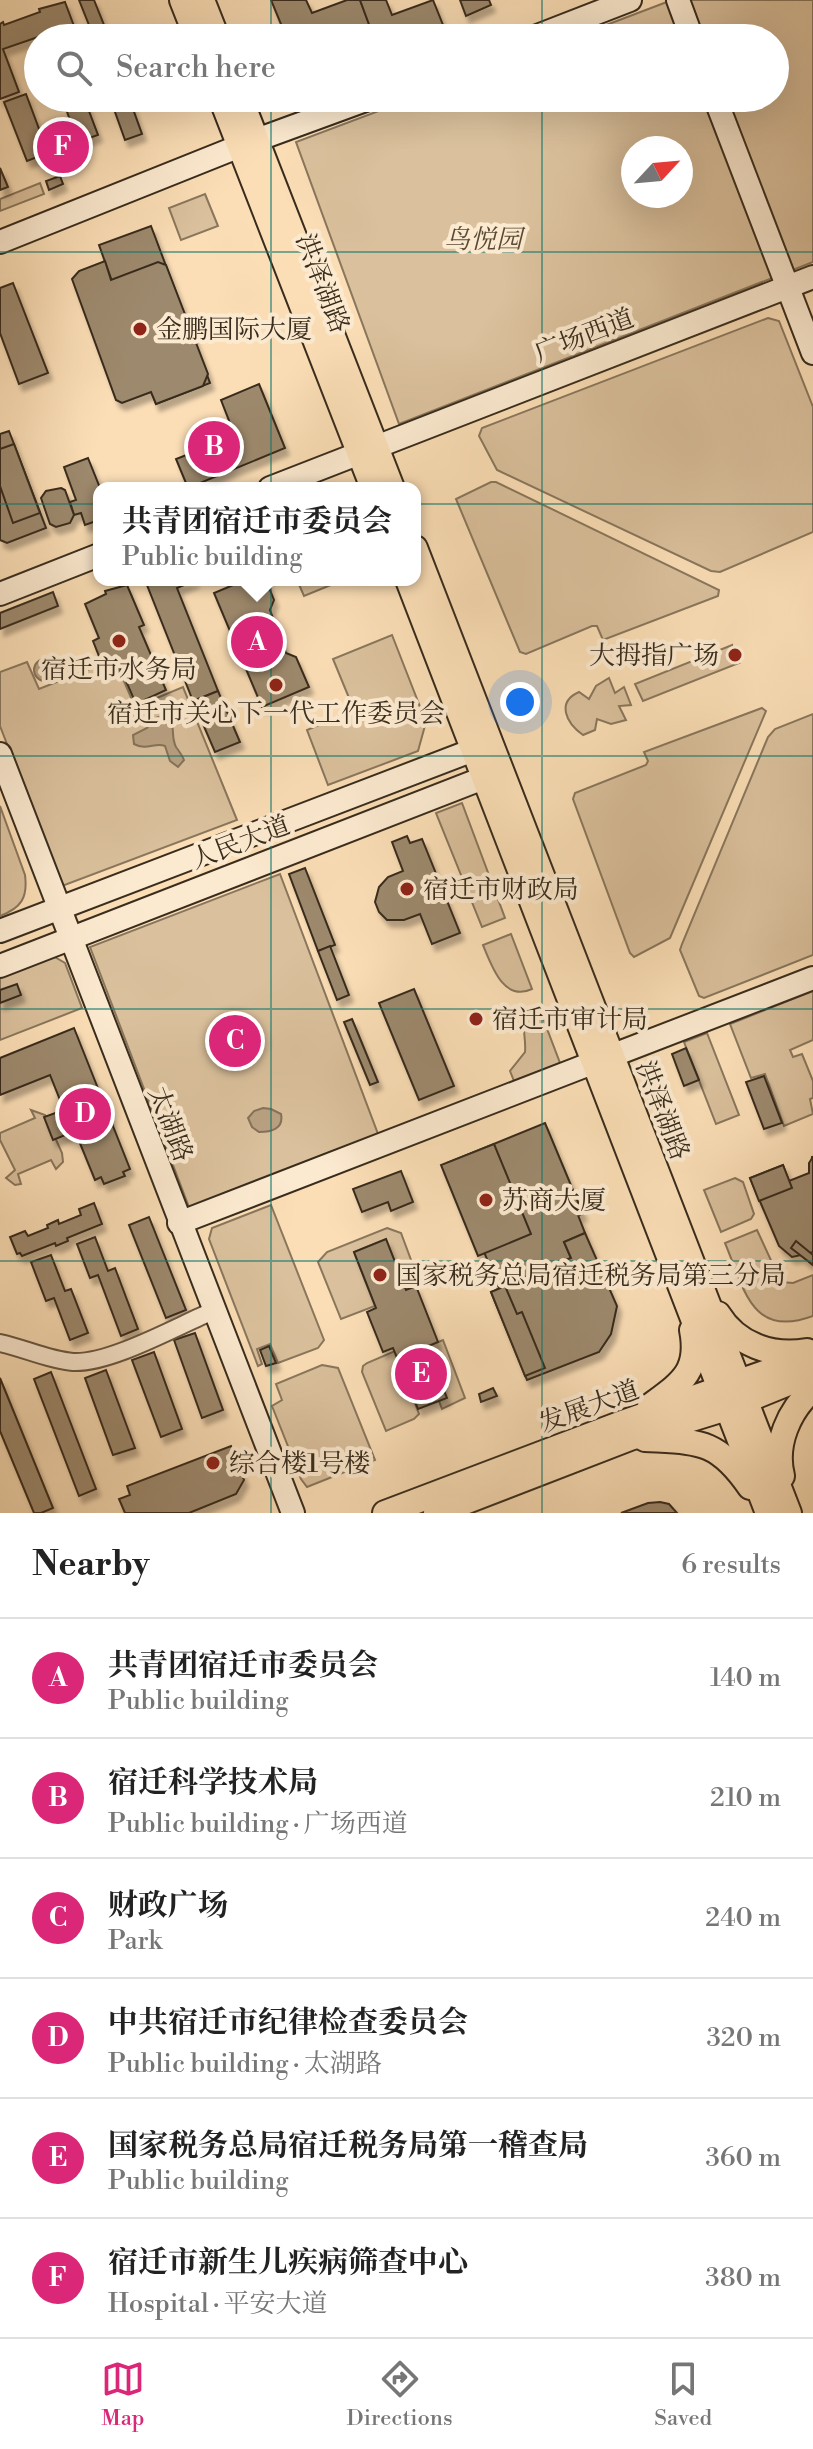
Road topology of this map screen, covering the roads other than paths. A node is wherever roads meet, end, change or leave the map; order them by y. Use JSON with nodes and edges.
{"nodes":[{"id":1,"x":182,"y":0,"type":"edge"},
{"id":2,"x":202,"y":0,"type":"edge"},
{"id":3,"x":630,"y":0,"type":"edge"},
{"id":4,"x":678,"y":0,"type":"edge"},
{"id":5,"x":191,"y":24,"type":"edge"},
{"id":6,"x":211,"y":24,"type":"edge"},
{"id":7,"x":568,"y":24,"type":"edge"},
{"id":8,"x":687,"y":24,"type":"edge"},
{"id":9,"x":229,"y":112,"type":"edge"},
{"id":10,"x":242,"y":112,"type":"edge"},
{"id":11,"x":333,"y":112,"type":"edge"},
{"id":12,"x":720,"y":112,"type":"edge"},
{"id":13,"x":248,"y":143,"type":"junction"},
{"id":14,"x":0,"y":242,"type":"edge"},
{"id":15,"x":813,"y":277,"type":"edge"},
{"id":16,"x":787,"y":287,"type":"junction"},
{"id":17,"x":813,"y":353,"type":"edge"},
{"id":18,"x":368,"y":450,"type":"junction"},
{"id":19,"x":285,"y":482,"type":"edge"},
{"id":20,"x":372,"y":482,"type":"edge"},
{"id":21,"x":388,"y":482,"type":"edge"},
{"id":22,"x":93,"y":557,"type":"edge"},
{"id":23,"x":421,"y":566,"type":"edge"},
{"id":24,"x":411,"y":586,"type":"edge"},
{"id":25,"x":0,"y":594,"type":"edge"},
{"id":26,"x":481,"y":747,"type":"junction"},
{"id":27,"x":0,"y":754,"type":"edge"},
{"id":28,"x":492,"y":775,"type":"junction"},
{"id":29,"x":58,"y":909,"type":"junction"},
{"id":30,"x":0,"y":931,"type":"edge"},
{"id":31,"x":70,"y":939,"type":"junction"},
{"id":32,"x":0,"y":966,"type":"edge"},
{"id":33,"x":813,"y":978,"type":"edge"},
{"id":34,"x":603,"y":1059,"type":"junction"},
{"id":35,"x":179,"y":1223,"type":"junction"},
{"id":36,"x":691,"y":1286,"type":"junction"},
{"id":37,"x":213,"y":1311,"type":"junction"},
{"id":38,"x":0,"y":1343,"type":"edge"},
{"id":39,"x":813,"y":1353,"type":"edge"},
{"id":40,"x":813,"y":1373,"type":"edge"},
{"id":41,"x":813,"y":1389,"type":"edge"},
{"id":42,"x":733,"y":1395,"type":"junction"},
{"id":43,"x":628,"y":1430,"type":"junction"},
{"id":44,"x":293,"y":1513,"type":"edge"},
{"id":45,"x":385,"y":1513,"type":"edge"},
{"id":46,"x":436,"y":1513,"type":"edge"},
{"id":47,"x":766,"y":1513,"type":"edge"},
{"id":48,"x":790,"y":1513,"type":"edge"}],
"edges":[{"from":1,"to":5,"type":"main road"},
{"from":2,"to":6,"type":"main road"},
{"from":3,"to":7,"type":"street"},
{"from":4,"to":8,"type":"street"},
{"from":9,"to":13,"type":"main road","name":"洪泽湖路"},
{"from":10,"to":13,"type":"main road","name":"洪泽湖路"},
{"from":11,"to":13,"type":"street"},
{"from":12,"to":16,"type":"street"},
{"from":13,"to":14,"type":"street"},
{"from":13,"to":18,"type":"main road","name":"洪泽湖路"},
{"from":15,"to":16,"type":"street","name":"广场西道"},
{"from":16,"to":17,"type":"street"},
{"from":16,"to":18,"type":"street","name":"广场西道"},
{"from":18,"to":19,"type":"street","name":"广场西道"},
{"from":18,"to":20,"type":"main road","name":"洪泽湖路"},
{"from":18,"to":21,"type":"main road","name":"洪泽湖路"},
{"from":22,"to":25,"type":"street"},
{"from":23,"to":26,"type":"main road","name":"洪泽湖路"},
{"from":24,"to":26,"type":"main road","name":"洪泽湖路"},
{"from":26,"to":28,"type":"main road","name":"洪泽湖路"},
{"from":26,"to":29,"type":"street","name":"人民大道"},
{"from":27,"to":29,"type":"street","name":"太湖路"},
{"from":28,"to":31,"type":"street","name":"人民大道"},
{"from":28,"to":34,"type":"main road","name":"洪泽湖路"},
{"from":29,"to":30,"type":"street","name":"人民大道"},
{"from":29,"to":31,"type":"street","name":"太湖路"},
{"from":31,"to":32,"type":"street","name":"人民大道"},
{"from":31,"to":35,"type":"street","name":"太湖路"},
{"from":33,"to":34,"type":"street"},
{"from":34,"to":35,"type":"street"},
{"from":34,"to":36,"type":"main road","name":"洪泽湖路"},
{"from":35,"to":37,"type":"street","name":"太湖路"},
{"from":36,"to":39,"type":"main road"},
{"from":36,"to":42,"type":"main road","name":"洪泽湖路"},
{"from":36,"to":43,"type":"main road"},
{"from":37,"to":38,"type":"street"},
{"from":37,"to":44,"type":"street","name":"太湖路"},
{"from":39,"to":42,"type":"main road","name":"发展大道"},
{"from":40,"to":42,"type":"main road","name":"发展大道"},
{"from":41,"to":48,"type":"main road"},
{"from":42,"to":43,"type":"main road","name":"发展大道"},
{"from":42,"to":47,"type":"main road","name":"洪泽湖路"},
{"from":42,"to":48,"type":"main road","name":"洪泽湖路"},
{"from":43,"to":45,"type":"main road","name":"发展大道"},
{"from":43,"to":46,"type":"main road","name":"发展大道"},
{"from":43,"to":47,"type":"main road"}]}
